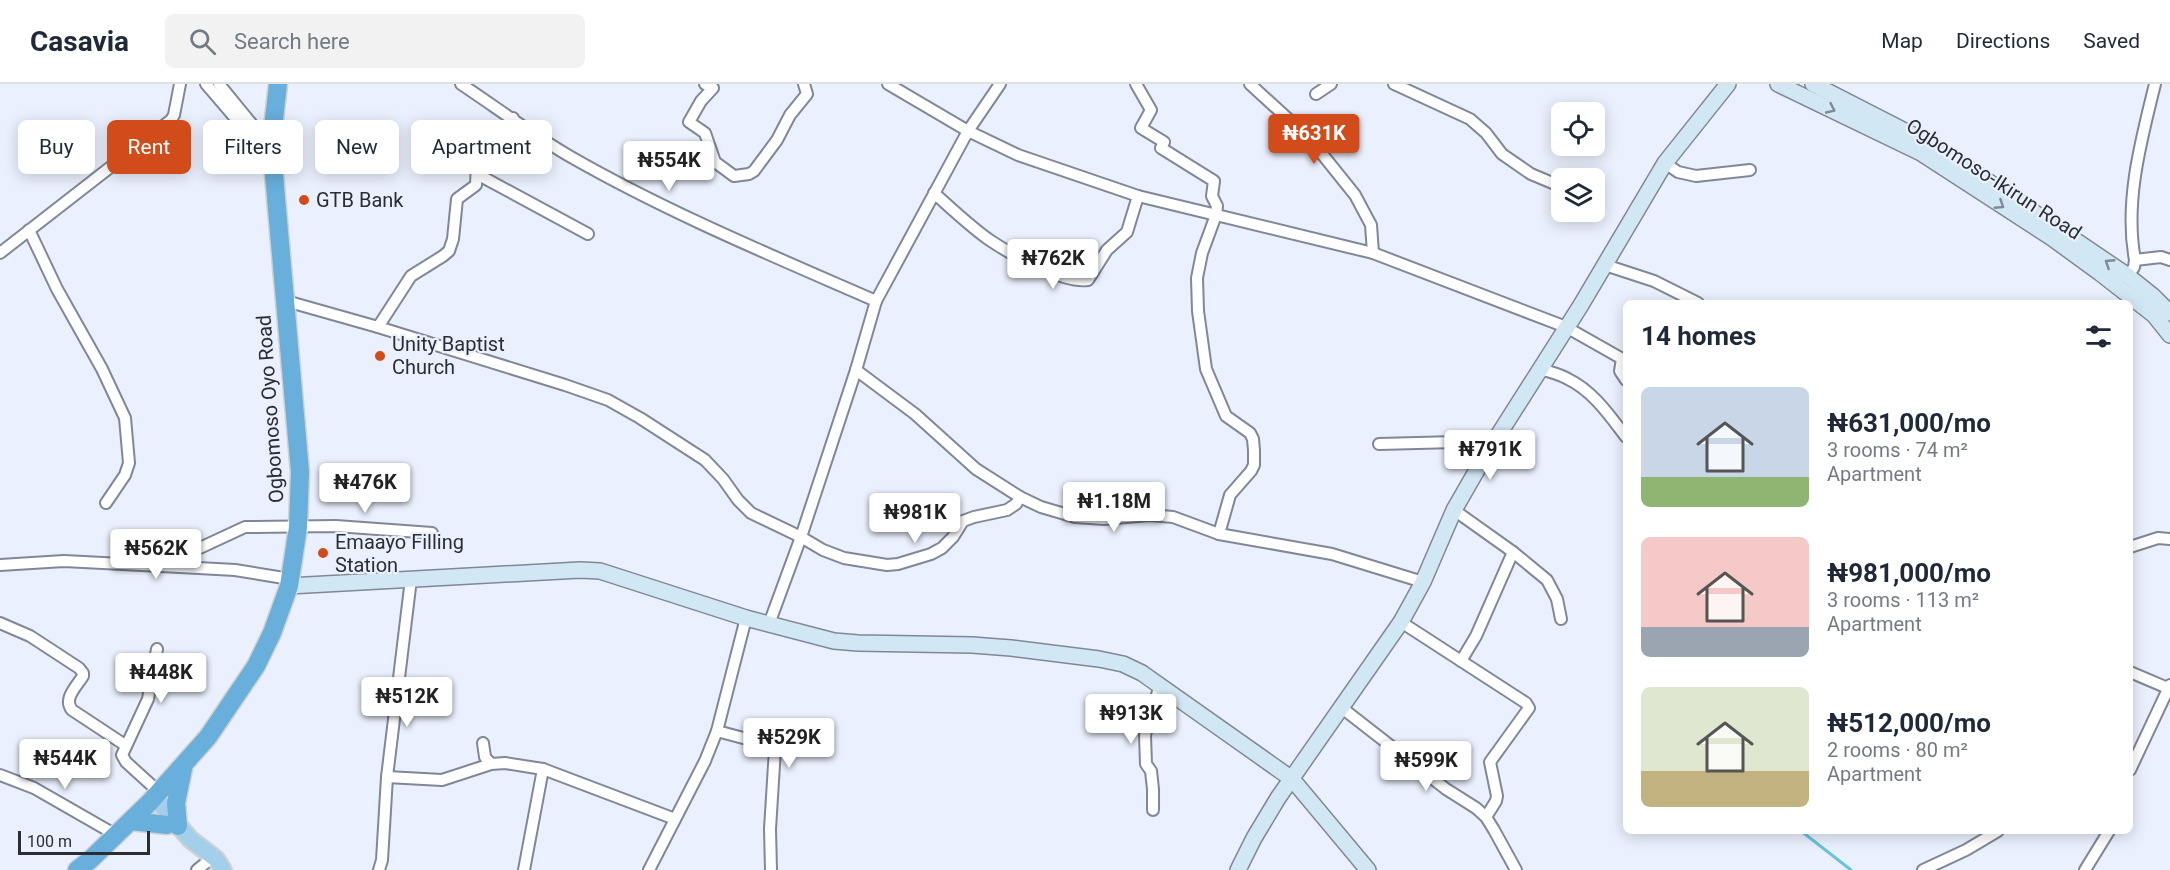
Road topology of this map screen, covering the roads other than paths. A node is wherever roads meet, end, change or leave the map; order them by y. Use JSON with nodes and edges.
{"nodes":[{"id":1,"x":180,"y":84,"type":"edge"},
{"id":2,"x":278,"y":84,"type":"edge"},
{"id":3,"x":461,"y":84,"type":"edge"},
{"id":4,"x":705,"y":84,"type":"edge"},
{"id":5,"x":804,"y":84,"type":"edge"},
{"id":6,"x":888,"y":84,"type":"edge"},
{"id":7,"x":1000,"y":84,"type":"edge"},
{"id":8,"x":1136,"y":84,"type":"edge"},
{"id":9,"x":1250,"y":84,"type":"edge"},
{"id":10,"x":1331,"y":84,"type":"edge"},
{"id":11,"x":1394,"y":84,"type":"edge"},
{"id":12,"x":1728,"y":84,"type":"edge"},
{"id":13,"x":1778,"y":84,"type":"edge"},
{"id":14,"x":1813,"y":84,"type":"edge"},
{"id":15,"x":2155,"y":84,"type":"edge"},
{"id":16,"x":216,"y":86,"type":"edge"},
{"id":17,"x":1316,"y":94,"type":"dead end"},
{"id":18,"x":513,"y":118,"type":"joint"},
{"id":19,"x":243,"y":120,"type":"edge"},
{"id":20,"x":274,"y":120,"type":"edge"},
{"id":21,"x":968,"y":131,"type":"junction"},
{"id":22,"x":1665,"y":163,"type":"junction"},
{"id":23,"x":1750,"y":170,"type":"dead end"},
{"id":24,"x":275,"y":174,"type":"edge"},
{"id":25,"x":477,"y":174,"type":"joint"},
{"id":26,"x":1551,"y":183,"type":"edge"},
{"id":27,"x":934,"y":193,"type":"junction"},
{"id":28,"x":1138,"y":196,"type":"junction"},
{"id":29,"x":1216,"y":215,"type":"junction"},
{"id":30,"x":29,"y":230,"type":"junction"},
{"id":31,"x":588,"y":234,"type":"dead end"},
{"id":32,"x":1372,"y":253,"type":"junction"},
{"id":33,"x":0,"y":254,"type":"edge"},
{"id":34,"x":2135,"y":260,"type":"junction"},
{"id":35,"x":2170,"y":260,"type":"edge"},
{"id":36,"x":1605,"y":265,"type":"junction"},
{"id":37,"x":2128,"y":276,"type":"junction"},
{"id":38,"x":1692,"y":300,"type":"edge"},
{"id":39,"x":286,"y":301,"type":"junction"},
{"id":40,"x":876,"y":301,"type":"junction"},
{"id":41,"x":2170,"y":313,"type":"edge"},
{"id":42,"x":378,"y":327,"type":"junction"},
{"id":43,"x":1566,"y":327,"type":"junction"},
{"id":44,"x":2170,"y":335,"type":"edge"},
{"id":45,"x":1623,"y":359,"type":"edge"},
{"id":46,"x":1540,"y":369,"type":"junction"},
{"id":47,"x":856,"y":370,"type":"junction"},
{"id":48,"x":1623,"y":433,"type":"edge"},
{"id":49,"x":1379,"y":444,"type":"dead end"},
{"id":50,"x":1485,"y":456,"type":"junction"},
{"id":51,"x":1020,"y":497,"type":"junction"},
{"id":52,"x":106,"y":503,"type":"dead end"},
{"id":53,"x":1454,"y":510,"type":"junction"},
{"id":54,"x":298,"y":527,"type":"junction"},
{"id":55,"x":432,"y":533,"type":"dead end"},
{"id":56,"x":1219,"y":534,"type":"junction"},
{"id":57,"x":801,"y":537,"type":"junction"},
{"id":58,"x":2170,"y":539,"type":"edge"},
{"id":59,"x":2133,"y":546,"type":"edge"},
{"id":60,"x":1513,"y":552,"type":"junction"},
{"id":61,"x":0,"y":565,"type":"edge"},
{"id":62,"x":180,"y":567,"type":"junction"},
{"id":63,"x":411,"y":579,"type":"junction"},
{"id":64,"x":1423,"y":582,"type":"junction"},
{"id":65,"x":290,"y":583,"type":"junction"},
{"id":66,"x":746,"y":618,"type":"junction"},
{"id":67,"x":1561,"y":619,"type":"dead end"},
{"id":68,"x":1401,"y":622,"type":"junction"},
{"id":69,"x":0,"y":623,"type":"edge"},
{"id":70,"x":769,"y":624,"type":"junction"},
{"id":71,"x":157,"y":649,"type":"dead end"},
{"id":72,"x":1461,"y":661,"type":"junction"},
{"id":73,"x":2133,"y":673,"type":"edge"},
{"id":74,"x":1160,"y":685,"type":"junction"},
{"id":75,"x":2169,"y":688,"type":"edge"},
{"id":76,"x":1341,"y":708,"type":"junction"},
{"id":77,"x":717,"y":731,"type":"junction"},
{"id":78,"x":483,"y":743,"type":"dead end"},
{"id":79,"x":125,"y":745,"type":"junction"},
{"id":80,"x":185,"y":762,"type":"junction"},
{"id":81,"x":491,"y":764,"type":"junction"},
{"id":82,"x":2133,"y":764,"type":"edge"},
{"id":83,"x":543,"y":769,"type":"junction"},
{"id":84,"x":0,"y":775,"type":"edge"},
{"id":85,"x":387,"y":777,"type":"junction"},
{"id":86,"x":1292,"y":779,"type":"junction"},
{"id":87,"x":154,"y":797,"type":"junction"},
{"id":88,"x":1153,"y":810,"type":"dead end"},
{"id":89,"x":1486,"y":817,"type":"junction"},
{"id":90,"x":675,"y":819,"type":"junction"},
{"id":91,"x":131,"y":821,"type":"junction"},
{"id":92,"x":172,"y":826,"type":"junction"},
{"id":93,"x":1993,"y":834,"type":"edge"},
{"id":94,"x":2107,"y":834,"type":"edge"},
{"id":95,"x":116,"y":835,"type":"junction"},
{"id":96,"x":214,"y":866,"type":"edge"},
{"id":97,"x":76,"y":870,"type":"edge"},
{"id":98,"x":379,"y":870,"type":"edge"},
{"id":99,"x":524,"y":870,"type":"edge"},
{"id":100,"x":649,"y":870,"type":"edge"},
{"id":101,"x":772,"y":870,"type":"edge"},
{"id":102,"x":1238,"y":870,"type":"edge"},
{"id":103,"x":1368,"y":870,"type":"edge"},
{"id":104,"x":1516,"y":870,"type":"edge"},
{"id":105,"x":1923,"y":870,"type":"edge"},
{"id":106,"x":2085,"y":870,"type":"edge"}],
"edges":[{"from":1,"to":30,"type":"street"},
{"from":2,"to":20,"type":"highway","name":"Ogbomoso Oyo Road"},
{"from":3,"to":18,"type":"street"},
{"from":4,"to":5,"type":"street"},
{"from":6,"to":21,"type":"street"},
{"from":7,"to":21,"type":"street"},
{"from":8,"to":29,"type":"street"},
{"from":9,"to":32,"type":"street"},
{"from":10,"to":17,"type":"street"},
{"from":11,"to":26,"type":"street"},
{"from":12,"to":22,"type":"street"},
{"from":13,"to":44,"type":"street","name":"Ogbomoso-Ikirun Road","one_way":true},
{"from":37,"to":14,"type":"street","name":"Ogbomoso-Ikirun Road","one_way":true},
{"from":15,"to":34,"type":"street"},
{"from":16,"to":19,"type":"street"},
{"from":18,"to":40,"type":"street"},
{"from":21,"to":27,"type":"street"},
{"from":21,"to":28,"type":"street"},
{"from":22,"to":23,"type":"street"},
{"from":22,"to":36,"type":"street"},
{"from":24,"to":39,"type":"highway","name":"Ogbomoso Oyo Road"},
{"from":25,"to":31,"type":"street"},
{"from":25,"to":42,"type":"street"},
{"from":27,"to":28,"type":"street"},
{"from":27,"to":40,"type":"street"},
{"from":28,"to":29,"type":"street"},
{"from":29,"to":32,"type":"street"},
{"from":29,"to":56,"type":"street"},
{"from":30,"to":33,"type":"street"},
{"from":30,"to":52,"type":"street"},
{"from":32,"to":43,"type":"street"},
{"from":34,"to":35,"type":"street"},
{"from":34,"to":37,"type":"street"},
{"from":36,"to":38,"type":"street"},
{"from":36,"to":43,"type":"street"},
{"from":37,"to":41,"type":"street","name":"Ogbomoso-Ikirun Road"},
{"from":39,"to":42,"type":"street"},
{"from":39,"to":54,"type":"highway","name":"Ogbomoso Oyo Road"},
{"from":40,"to":47,"type":"street"},
{"from":42,"to":57,"type":"street"},
{"from":43,"to":45,"type":"street"},
{"from":43,"to":46,"type":"street"},
{"from":46,"to":48,"type":"street"},
{"from":46,"to":50,"type":"street"},
{"from":47,"to":51,"type":"street"},
{"from":47,"to":57,"type":"street"},
{"from":49,"to":50,"type":"street"},
{"from":50,"to":53,"type":"street"},
{"from":51,"to":56,"type":"street"},
{"from":51,"to":57,"type":"street"},
{"from":53,"to":60,"type":"street"},
{"from":53,"to":64,"type":"street"},
{"from":54,"to":55,"type":"street"},
{"from":54,"to":62,"type":"street"},
{"from":54,"to":65,"type":"highway","name":"Ogbomoso Oyo Road"},
{"from":56,"to":64,"type":"street"},
{"from":57,"to":70,"type":"street"},
{"from":58,"to":59,"type":"street"},
{"from":60,"to":67,"type":"street"},
{"from":60,"to":72,"type":"street"},
{"from":61,"to":62,"type":"street"},
{"from":62,"to":65,"type":"street"},
{"from":63,"to":65,"type":"street"},
{"from":63,"to":66,"type":"street"},
{"from":63,"to":85,"type":"street"},
{"from":64,"to":68,"type":"street"},
{"from":65,"to":80,"type":"highway","name":"Ogbomoso Oyo Road"},
{"from":66,"to":70,"type":"street"},
{"from":66,"to":77,"type":"street"},
{"from":68,"to":72,"type":"street"},
{"from":68,"to":76,"type":"street"},
{"from":69,"to":79,"type":"street"},
{"from":70,"to":74,"type":"street"},
{"from":71,"to":79,"type":"street"},
{"from":72,"to":89,"type":"street"},
{"from":73,"to":75,"type":"street"},
{"from":74,"to":86,"type":"street"},
{"from":74,"to":88,"type":"street"},
{"from":75,"to":82,"type":"street"},
{"from":76,"to":86,"type":"street"},
{"from":76,"to":89,"type":"street"},
{"from":77,"to":90,"type":"street"},
{"from":77,"to":101,"type":"street"},
{"from":78,"to":81,"type":"street"},
{"from":79,"to":87,"type":"street"},
{"from":80,"to":87,"type":"highway","name":"Ogbomoso Oyo Road"},
{"from":80,"to":92,"type":"highway"},
{"from":81,"to":83,"type":"street"},
{"from":81,"to":85,"type":"street"},
{"from":83,"to":90,"type":"street"},
{"from":83,"to":99,"type":"street"},
{"from":84,"to":95,"type":"street"},
{"from":85,"to":98,"type":"street"},
{"from":86,"to":102,"type":"street"},
{"from":86,"to":103,"type":"street"},
{"from":87,"to":91,"type":"highway","name":"Ogbomoso Oyo Road"},
{"from":87,"to":92,"type":"main road"},
{"from":89,"to":104,"type":"street"},
{"from":90,"to":100,"type":"street"},
{"from":91,"to":92,"type":"highway"},
{"from":91,"to":95,"type":"highway","name":"Ogbomoso Oyo Road"},
{"from":92,"to":96,"type":"main road"},
{"from":93,"to":105,"type":"street"},
{"from":94,"to":106,"type":"street"},
{"from":95,"to":97,"type":"highway","name":"Ogbomoso Oyo Road"}]}
